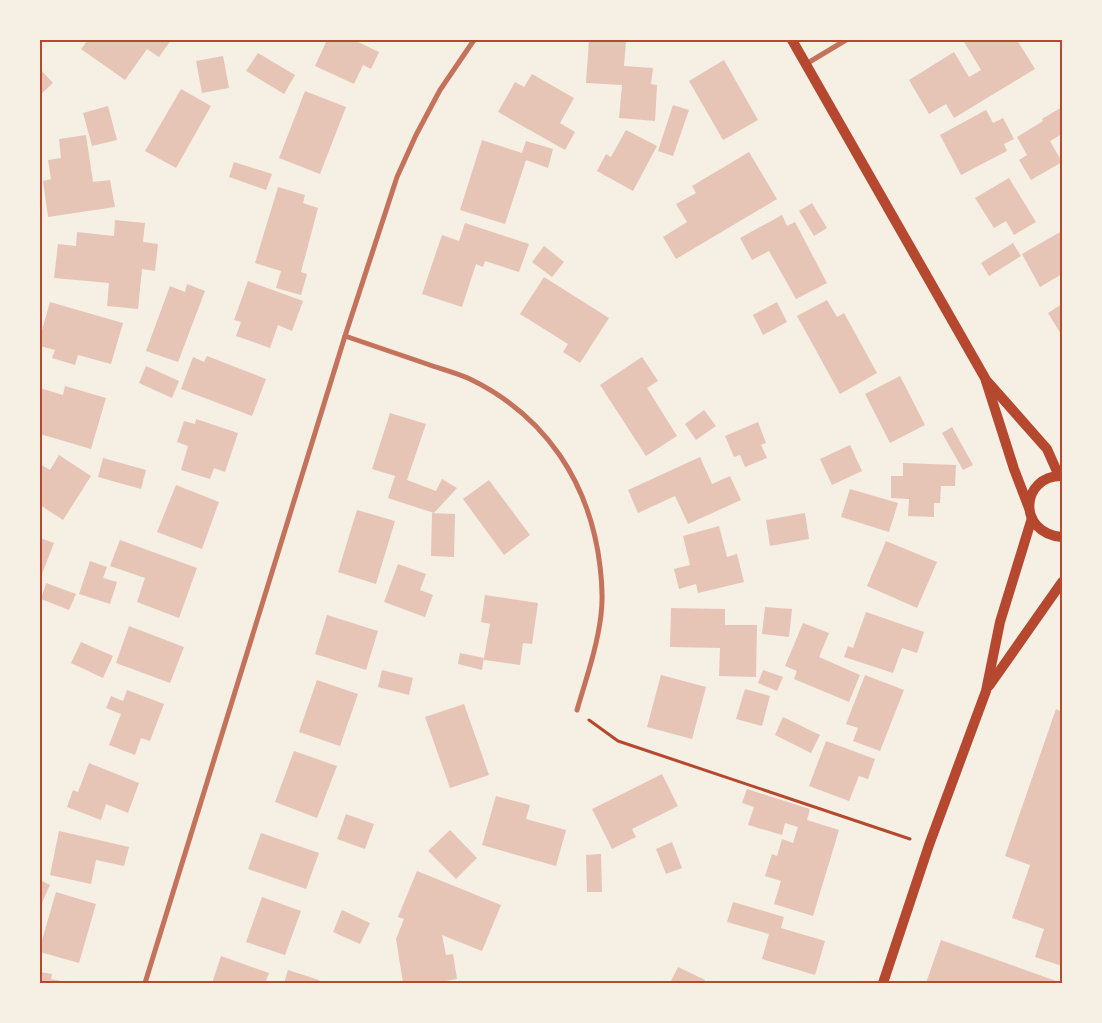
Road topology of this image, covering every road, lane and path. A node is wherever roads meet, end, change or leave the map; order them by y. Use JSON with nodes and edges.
{"nodes":[{"id":1,"x":474,"y":40,"type":"edge"},
{"id":2,"x":792,"y":40,"type":"edge"},
{"id":3,"x":846,"y":40,"type":"edge"},
{"id":4,"x":806,"y":64,"type":"junction"},
{"id":5,"x":345,"y":336,"type":"junction"},
{"id":6,"x":985,"y":378,"type":"junction"},
{"id":7,"x":1060,"y":476,"type":"edge"},
{"id":8,"x":1030,"y":513,"type":"junction"},
{"id":9,"x":1062,"y":536,"type":"edge"},
{"id":10,"x":1062,"y":582,"type":"edge"},
{"id":11,"x":986,"y":691,"type":"junction"},
{"id":12,"x":577,"y":710,"type":"joint"},
{"id":13,"x":929,"y":845,"type":"junction"},
{"id":14,"x":145,"y":983,"type":"edge"},
{"id":15,"x":883,"y":983,"type":"edge"}],
"edges":[{"from":1,"to":5,"type":"street"},
{"from":2,"to":4,"type":"main road"},
{"from":3,"to":4,"type":"street"},
{"from":4,"to":6,"type":"main road"},
{"from":5,"to":12,"type":"street"},
{"from":5,"to":14,"type":"street"},
{"from":6,"to":7,"type":"main road"},
{"from":6,"to":8,"type":"main road"},
{"from":7,"to":8,"type":"main road"},
{"from":8,"to":9,"type":"main road"},
{"from":8,"to":11,"type":"main road"},
{"from":10,"to":11,"type":"main road"},
{"from":11,"to":13,"type":"main road"},
{"from":12,"to":13,"type":"path"},
{"from":13,"to":15,"type":"main road"}]}
